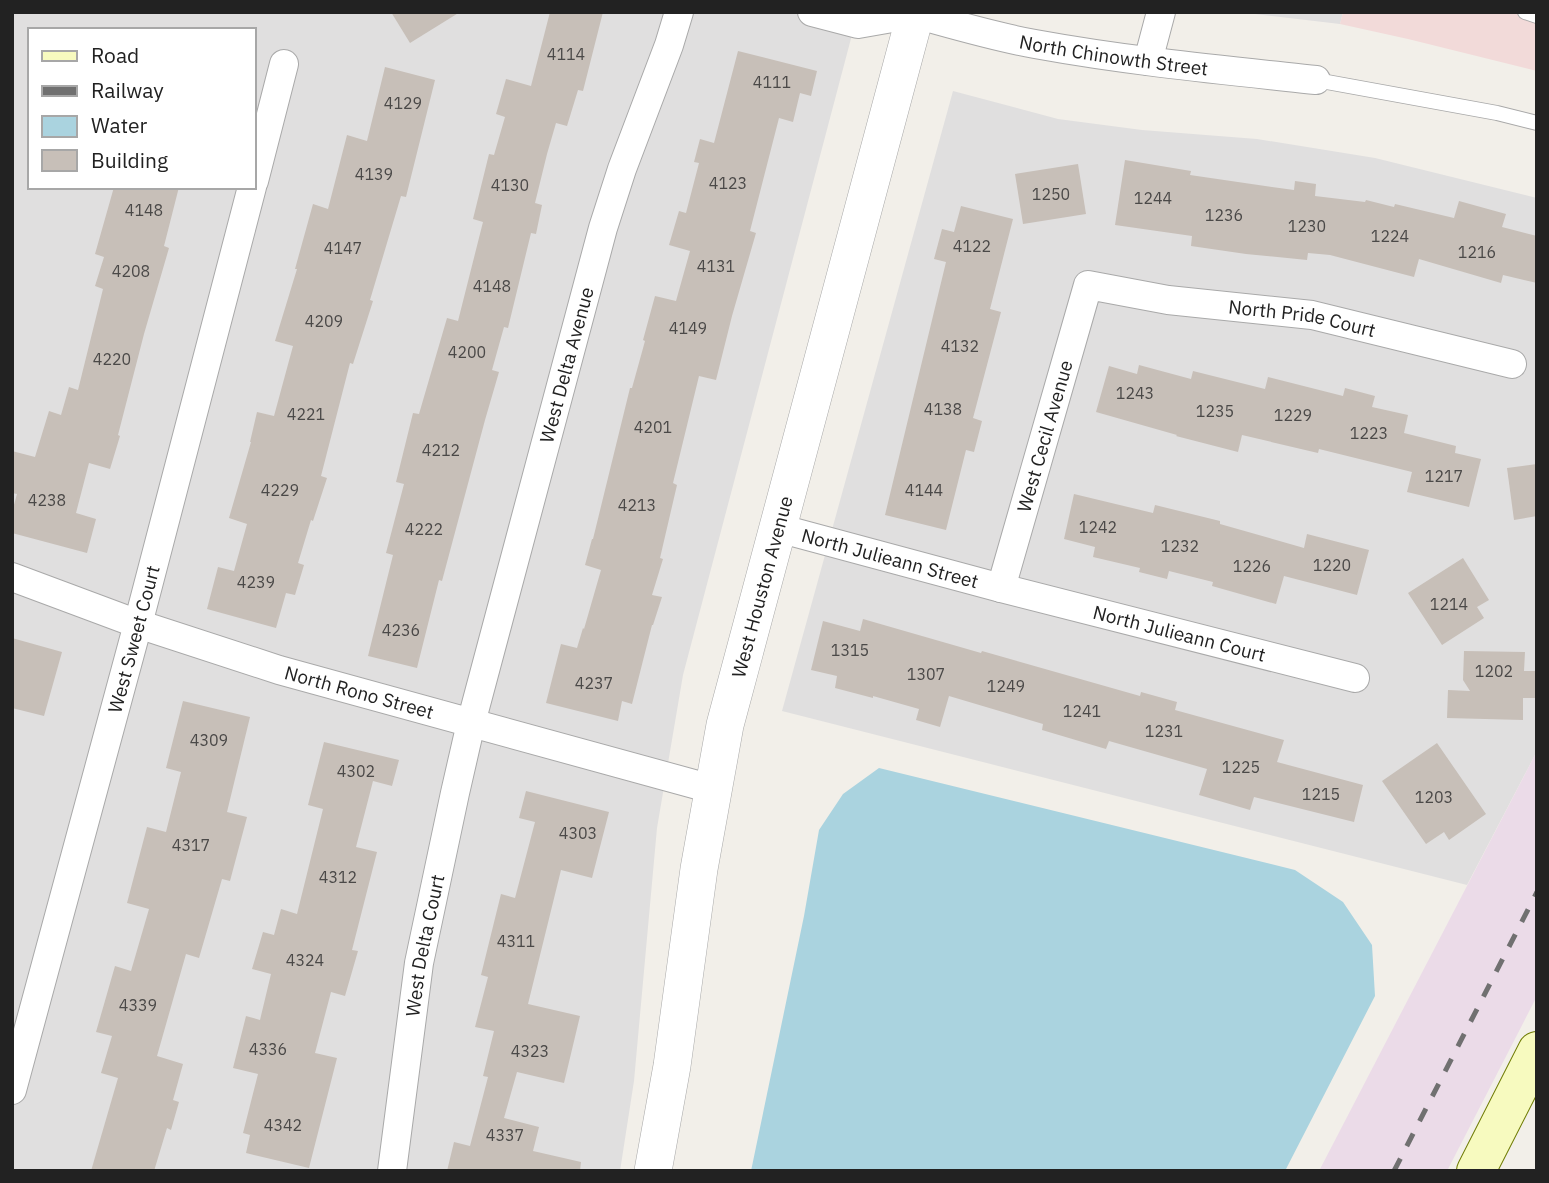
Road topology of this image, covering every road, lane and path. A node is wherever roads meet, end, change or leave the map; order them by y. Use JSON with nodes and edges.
{"nodes":[{"id":1,"x":679,"y":12,"type":"edge"},
{"id":2,"x":813,"y":12,"type":"edge"},
{"id":3,"x":1161,"y":12,"type":"edge"},
{"id":4,"x":1525,"y":12,"type":"edge"},
{"id":5,"x":915,"y":13,"type":"edge"},
{"id":6,"x":1537,"y":16,"type":"edge"},
{"id":7,"x":1148,"y":61,"type":"junction"},
{"id":8,"x":284,"y":64,"type":"dead end"},
{"id":9,"x":1316,"y":80,"type":"joint"},
{"id":10,"x":1537,"y":123,"type":"edge"},
{"id":11,"x":256,"y":173,"type":"edge"},
{"id":12,"x":251,"y":189,"type":"edge"},
{"id":13,"x":1088,"y":285,"type":"joint"},
{"id":14,"x":1512,"y":364,"type":"dead end"},
{"id":15,"x":778,"y":528,"type":"junction"},
{"id":16,"x":12,"y":577,"type":"edge"},
{"id":17,"x":1001,"y":588,"type":"junction"},
{"id":18,"x":138,"y":624,"type":"junction"},
{"id":19,"x":1355,"y":678,"type":"dead end"},
{"id":20,"x":471,"y":723,"type":"junction"},
{"id":21,"x":712,"y":789,"type":"junction"},
{"id":22,"x":1537,"y":1051,"type":"edge"},
{"id":23,"x":12,"y":1090,"type":"edge"},
{"id":24,"x":1498,"y":1127,"type":"junction"},
{"id":25,"x":392,"y":1171,"type":"edge"},
{"id":26,"x":653,"y":1171,"type":"edge"},
{"id":27,"x":1476,"y":1171,"type":"edge"},
{"id":28,"x":1499,"y":1171,"type":"edge"}],
"edges":[{"from":1,"to":20,"type":"street","name":"West Delta Avenue"},
{"from":2,"to":5,"type":"street","name":"North Chinowth Street"},
{"from":3,"to":7,"type":"street"},
{"from":4,"to":6,"type":"lane"},
{"from":5,"to":7,"type":"street","name":"North Chinowth Street"},
{"from":5,"to":15,"type":"street","name":"West Houston Avenue"},
{"from":7,"to":9,"type":"street","name":"North Chinowth Street"},
{"from":8,"to":11,"type":"street"},
{"from":9,"to":10,"type":"lane"},
{"from":12,"to":18,"type":"street","name":"West Sweet Court"},
{"from":13,"to":14,"type":"street","name":"North Pride Court"},
{"from":13,"to":17,"type":"street","name":"West Cecil Avenue"},
{"from":15,"to":17,"type":"street","name":"North Julieann Street"},
{"from":15,"to":21,"type":"street","name":"West Houston Avenue"},
{"from":16,"to":18,"type":"street","name":"North Rono Street"},
{"from":17,"to":19,"type":"street","name":"North Julieann Court"},
{"from":18,"to":20,"type":"street","name":"North Rono Street"},
{"from":18,"to":23,"type":"street","name":"West Sweet Court"},
{"from":20,"to":21,"type":"street","name":"North Rono Street"},
{"from":20,"to":25,"type":"street","name":"West Delta Court"},
{"from":21,"to":26,"type":"street","name":"West Houston Avenue"},
{"from":22,"to":24,"type":"main road"},
{"from":24,"to":27,"type":"main road"},
{"from":24,"to":28,"type":"main road"}]}
